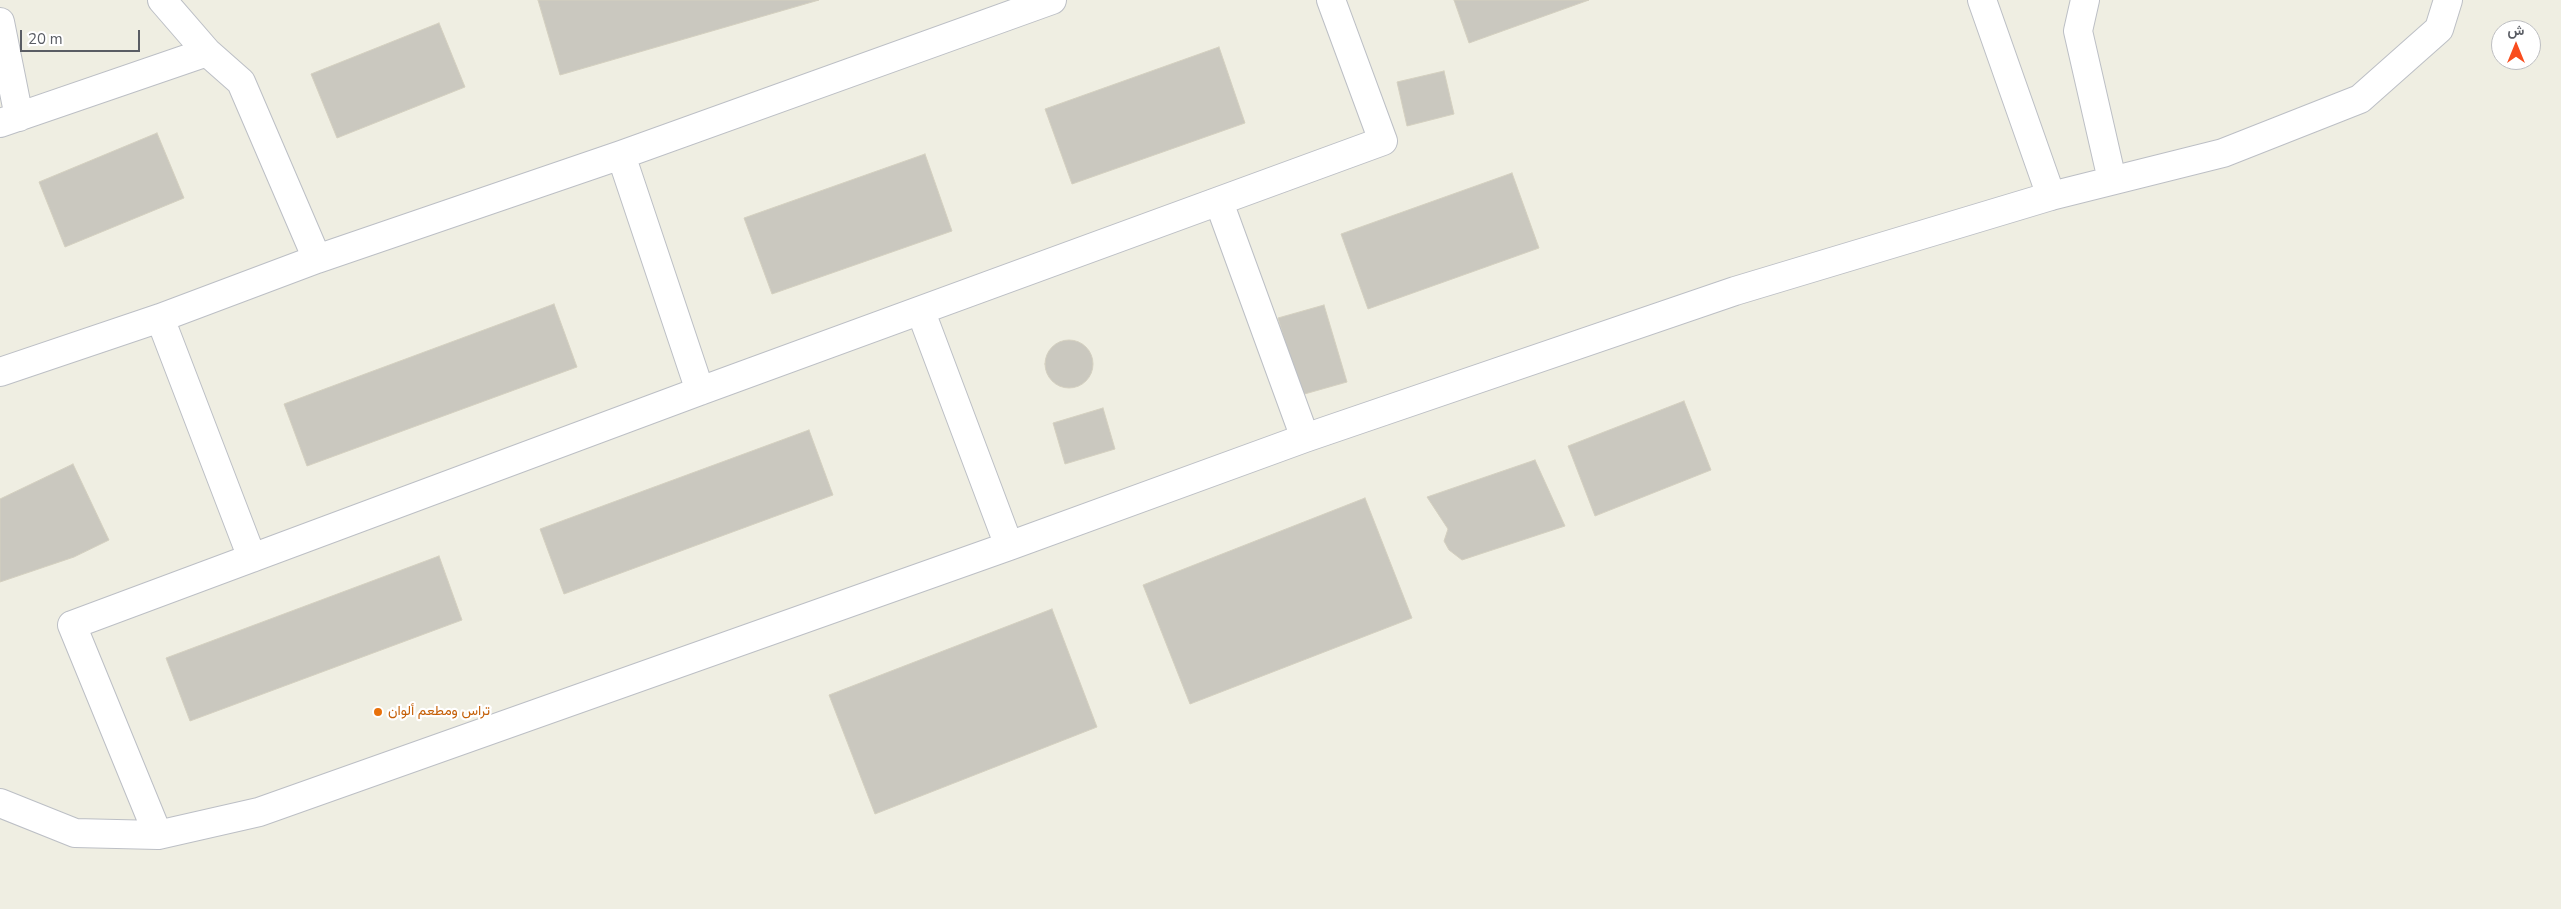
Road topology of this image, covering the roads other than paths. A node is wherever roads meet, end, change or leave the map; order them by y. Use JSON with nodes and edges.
{"nodes":[{"id":1,"x":162,"y":0,"type":"edge"},
{"id":2,"x":1052,"y":0,"type":"edge"},
{"id":3,"x":1331,"y":0,"type":"edge"},
{"id":4,"x":1982,"y":0,"type":"edge"},
{"id":5,"x":2085,"y":0,"type":"edge"},
{"id":6,"x":2448,"y":0,"type":"edge"},
{"id":7,"x":0,"y":22,"type":"edge"},
{"id":8,"x":207,"y":52,"type":"junction"},
{"id":9,"x":9,"y":120,"type":"edge"},
{"id":10,"x":621,"y":155,"type":"junction"},
{"id":11,"x":2112,"y":180,"type":"junction"},
{"id":12,"x":2052,"y":196,"type":"junction"},
{"id":13,"x":1219,"y":202,"type":"junction"},
{"id":14,"x":317,"y":260,"type":"junction"},
{"id":15,"x":921,"y":312,"type":"junction"},
{"id":16,"x":160,"y":318,"type":"junction"},
{"id":17,"x":0,"y":372,"type":"edge"},
{"id":18,"x":700,"y":391,"type":"junction"},
{"id":19,"x":1305,"y":438,"type":"junction"},
{"id":20,"x":1009,"y":546,"type":"junction"},
{"id":21,"x":252,"y":558,"type":"junction"},
{"id":22,"x":0,"y":803,"type":"edge"},
{"id":23,"x":158,"y":836,"type":"junction"}],
"edges":[{"from":1,"to":8,"type":"street"},
{"from":2,"to":10,"type":"street"},
{"from":3,"to":13,"type":"street"},
{"from":4,"to":12,"type":"street"},
{"from":5,"to":11,"type":"street"},
{"from":6,"to":11,"type":"street"},
{"from":7,"to":9,"type":"street"},
{"from":8,"to":9,"type":"street"},
{"from":8,"to":14,"type":"street"},
{"from":10,"to":14,"type":"street"},
{"from":10,"to":18,"type":"street"},
{"from":11,"to":12,"type":"street"},
{"from":12,"to":19,"type":"street"},
{"from":13,"to":15,"type":"street"},
{"from":13,"to":19,"type":"street"},
{"from":14,"to":16,"type":"street"},
{"from":15,"to":18,"type":"street"},
{"from":15,"to":20,"type":"street"},
{"from":16,"to":17,"type":"street"},
{"from":16,"to":21,"type":"street"},
{"from":18,"to":21,"type":"street"},
{"from":19,"to":20,"type":"street"},
{"from":20,"to":23,"type":"street"},
{"from":21,"to":23,"type":"street"},
{"from":22,"to":23,"type":"street"}]}
